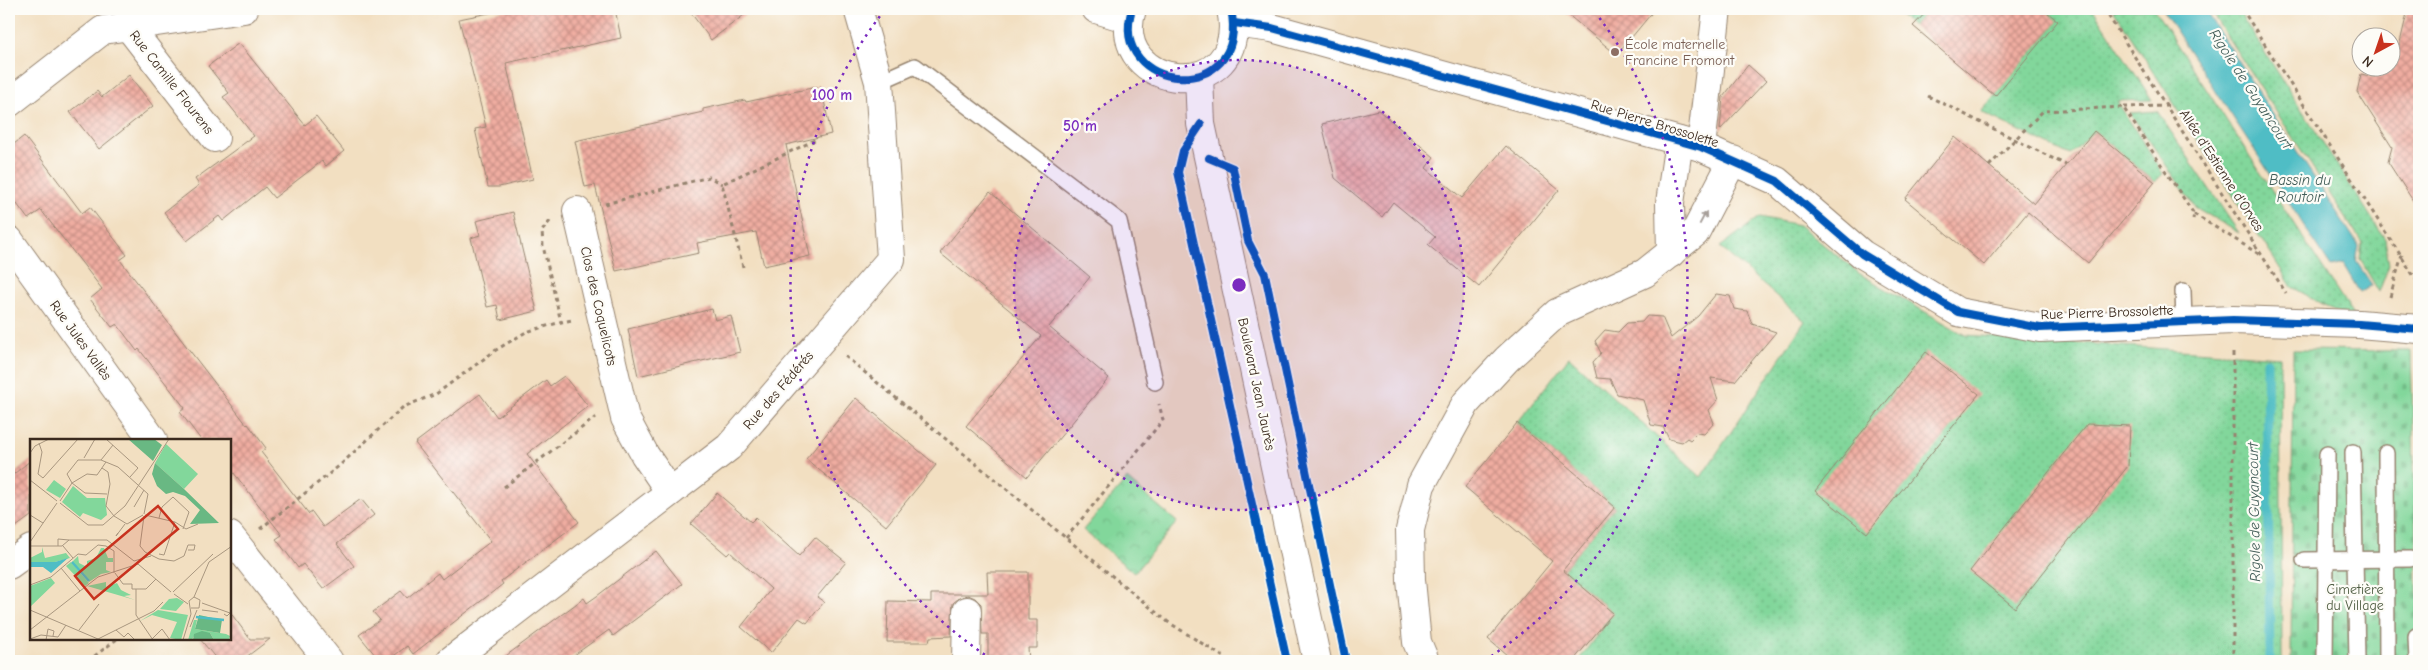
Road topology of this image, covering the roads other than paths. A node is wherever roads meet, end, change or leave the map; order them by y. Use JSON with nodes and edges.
{"nodes":[{"id":1,"x":244,"y":9,"type":"edge"},
{"id":2,"x":858,"y":9,"type":"edge"},
{"id":3,"x":1096,"y":9,"type":"edge"},
{"id":4,"x":1717,"y":9,"type":"edge"},
{"id":5,"x":1131,"y":14,"type":"edge"},
{"id":6,"x":1233,"y":16,"type":"edge"},
{"id":7,"x":128,"y":26,"type":"junction"},
{"id":8,"x":1200,"y":76,"type":"junction"},
{"id":9,"x":880,"y":82,"type":"junction"},
{"id":10,"x":9,"y":102,"type":"edge"},
{"id":11,"x":215,"y":138,"type":"dead end"},
{"id":12,"x":1690,"y":144,"type":"junction"},
{"id":13,"x":1732,"y":160,"type":"junction"},
{"id":14,"x":578,"y":211,"type":"dead end"},
{"id":15,"x":9,"y":240,"type":"edge"},
{"id":16,"x":1671,"y":253,"type":"junction"},
{"id":17,"x":2183,"y":291,"type":"dead end"},
{"id":18,"x":2184,"y":322,"type":"junction"},
{"id":19,"x":2419,"y":329,"type":"edge"},
{"id":20,"x":1155,"y":382,"type":"road end"},
{"id":21,"x":152,"y":439,"type":"edge"},
{"id":22,"x":2353,"y":452,"type":"dead end"},
{"id":23,"x":2386,"y":453,"type":"dead end"},
{"id":24,"x":2327,"y":454,"type":"dead end"},
{"id":25,"x":670,"y":492,"type":"junction"},
{"id":26,"x":234,"y":541,"type":"edge"},
{"id":27,"x":30,"y":550,"type":"edge"},
{"id":28,"x":2386,"y":559,"type":"junction"},
{"id":29,"x":2410,"y":559,"type":"dead end"},
{"id":30,"x":2304,"y":560,"type":"dead end"},
{"id":31,"x":2326,"y":560,"type":"junction"},
{"id":32,"x":2355,"y":560,"type":"junction"},
{"id":33,"x":9,"y":565,"type":"edge"},
{"id":34,"x":967,"y":610,"type":"dead end"},
{"id":35,"x":2416,"y":636,"type":"dead end"},
{"id":36,"x":329,"y":661,"type":"edge"},
{"id":37,"x":450,"y":661,"type":"edge"},
{"id":38,"x":966,"y":661,"type":"edge"},
{"id":39,"x":1317,"y":661,"type":"edge"},
{"id":40,"x":1425,"y":661,"type":"edge"},
{"id":41,"x":2325,"y":661,"type":"edge"},
{"id":42,"x":2357,"y":661,"type":"edge"},
{"id":43,"x":2387,"y":661,"type":"edge"},
{"id":44,"x":2417,"y":661,"type":"edge"}],
"edges":[{"from":1,"to":7,"type":"street","name":"Rue Camille Flourens"},
{"from":2,"to":9,"type":"street","name":"Rue des Fédérés"},
{"from":3,"to":5,"type":"street"},
{"from":4,"to":12,"type":"street"},
{"from":5,"to":8,"type":"street"},
{"from":6,"to":8,"type":"street"},
{"from":6,"to":12,"type":"street","name":"Rue Pierre Brossolette"},
{"from":7,"to":10,"type":"street","name":"Rue Camille Flourens"},
{"from":7,"to":11,"type":"street","name":"Rue Camille Flourens"},
{"from":8,"to":39,"type":"street","name":"Boulevard Jean Jaurès"},
{"from":9,"to":20,"type":"lane"},
{"from":9,"to":25,"type":"street","name":"Rue des Fédérés"},
{"from":12,"to":13,"type":"street","name":"Rue Pierre Brossolette"},
{"from":12,"to":16,"type":"street"},
{"from":16,"to":13,"type":"street","one_way":true},
{"from":13,"to":18,"type":"street","name":"Rue Pierre Brossolette"},
{"from":14,"to":25,"type":"street","name":"Clos des Coquelicots"},
{"from":15,"to":21,"type":"street","name":"Rue Jules Vallès"},
{"from":16,"to":40,"type":"street"},
{"from":17,"to":18,"type":"lane"},
{"from":18,"to":19,"type":"street","name":"Rue Pierre Brossolette"},
{"from":22,"to":32,"type":"lane"},
{"from":23,"to":28,"type":"lane"},
{"from":24,"to":31,"type":"lane"},
{"from":25,"to":37,"type":"street","name":"Rue des Fédérés"},
{"from":26,"to":36,"type":"street"},
{"from":27,"to":33,"type":"street"},
{"from":28,"to":29,"type":"lane"},
{"from":28,"to":32,"type":"lane"},
{"from":28,"to":43,"type":"lane"},
{"from":30,"to":31,"type":"lane"},
{"from":31,"to":32,"type":"lane"},
{"from":31,"to":41,"type":"lane"},
{"from":32,"to":42,"type":"lane"},
{"from":34,"to":38,"type":"street"},
{"from":35,"to":44,"type":"lane"}]}
